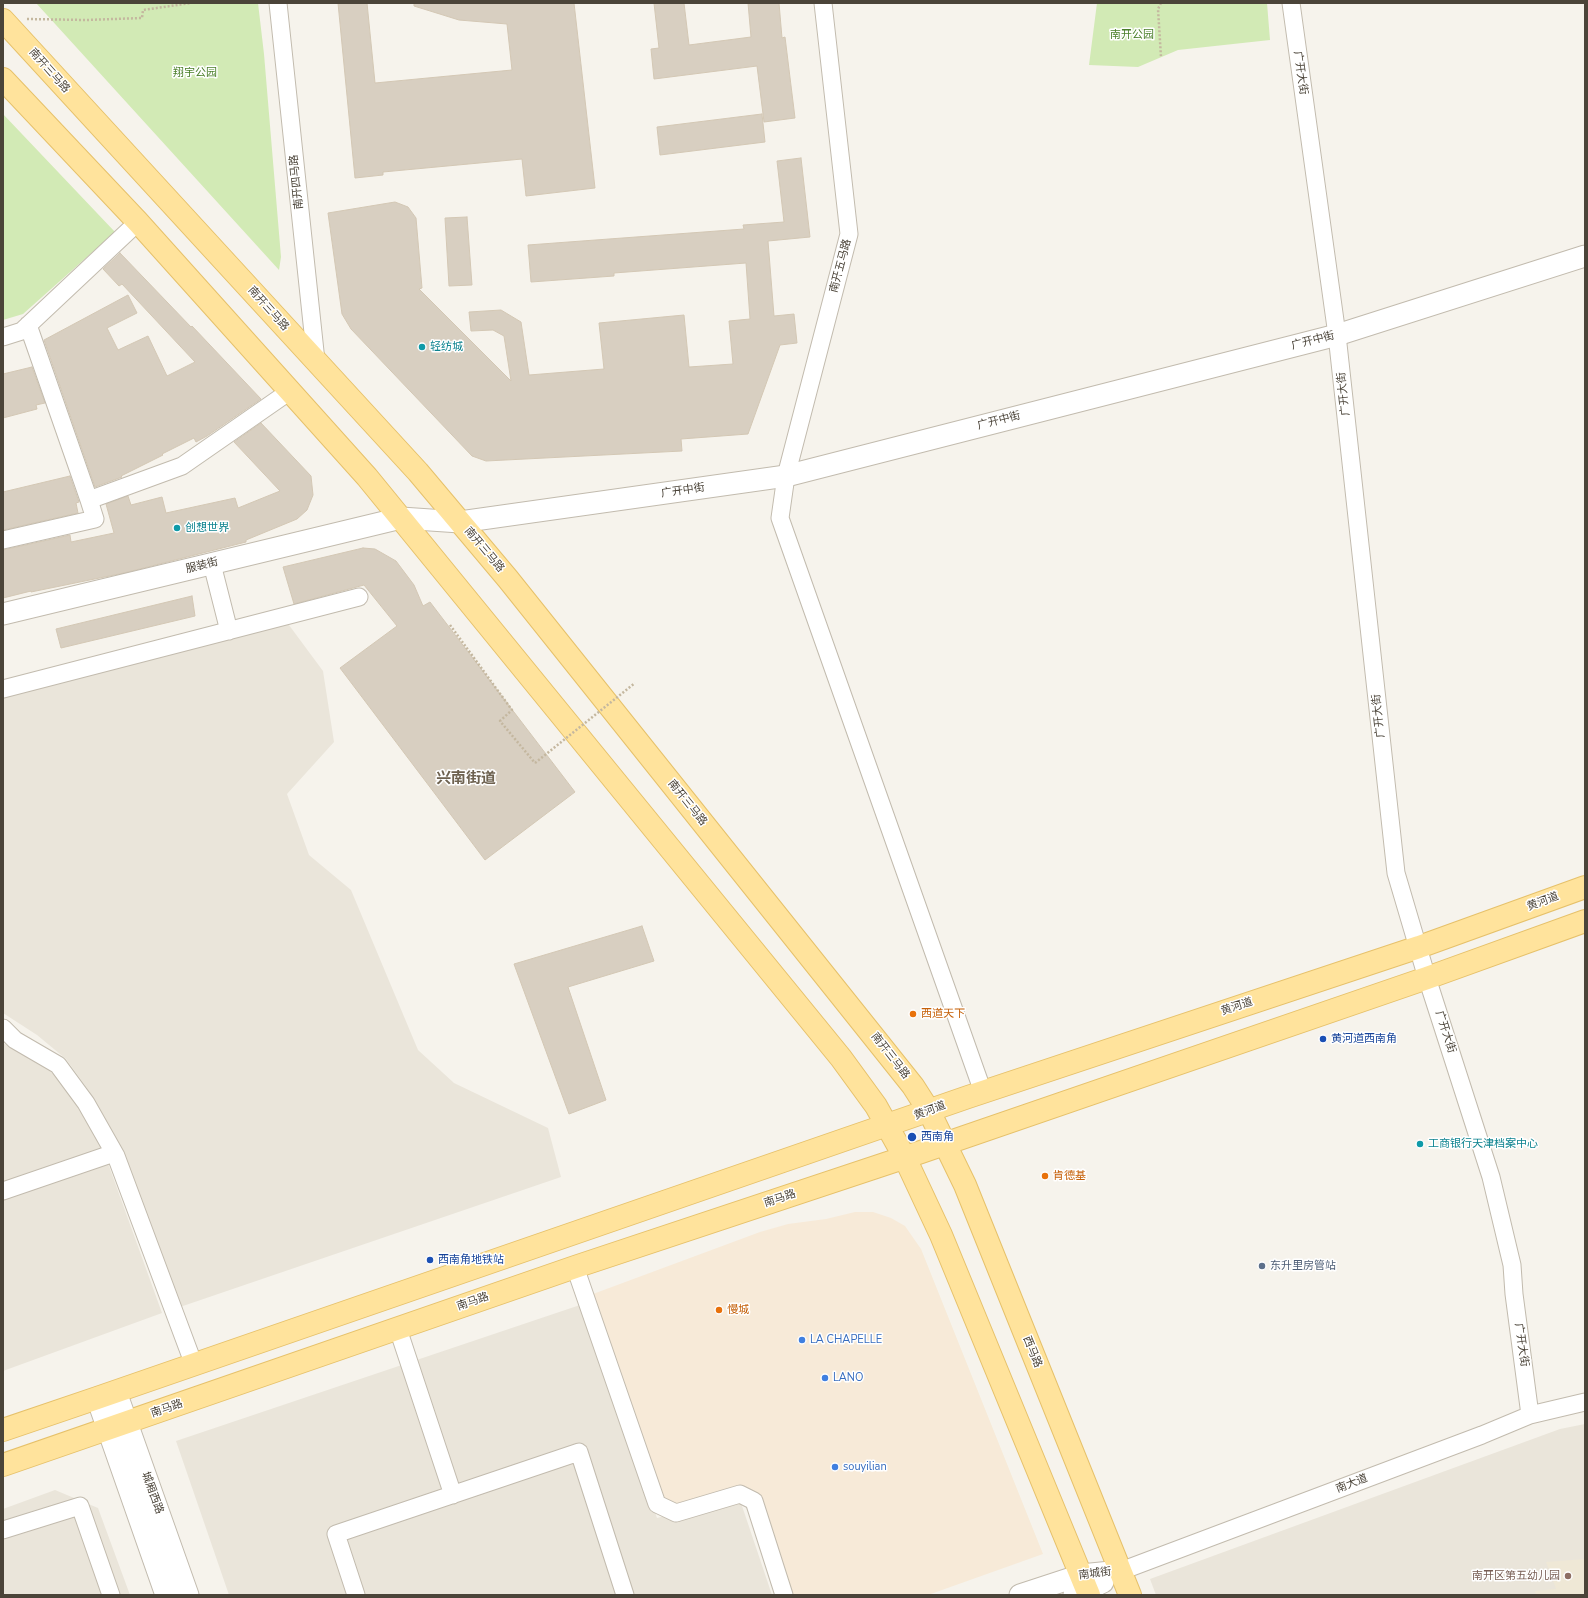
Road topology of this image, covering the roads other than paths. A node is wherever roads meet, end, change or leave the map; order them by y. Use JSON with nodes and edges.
{"nodes":[{"id":1,"x":278,"y":3,"type":"edge"},
{"id":2,"x":823,"y":3,"type":"edge"},
{"id":3,"x":1291,"y":3,"type":"edge"},
{"id":4,"x":3,"y":20,"type":"edge"},
{"id":5,"x":3,"y":79,"type":"edge"},
{"id":6,"x":138,"y":222,"type":"junction"},
{"id":7,"x":1585,"y":256,"type":"edge"},
{"id":8,"x":28,"y":325,"type":"junction"},
{"id":9,"x":1337,"y":335,"type":"junction"},
{"id":10,"x":3,"y":337,"type":"edge"},
{"id":11,"x":316,"y":361,"type":"junction"},
{"id":12,"x":290,"y":391,"type":"junction"},
{"id":13,"x":786,"y":476,"type":"junction"},
{"id":14,"x":89,"y":500,"type":"junction"},
{"id":15,"x":401,"y":518,"type":"junction"},
{"id":16,"x":460,"y":522,"type":"junction"},
{"id":17,"x":3,"y":540,"type":"edge"},
{"id":18,"x":212,"y":564,"type":"junction"},
{"id":19,"x":359,"y":597,"type":"dead end"},
{"id":20,"x":3,"y":614,"type":"edge"},
{"id":21,"x":229,"y":631,"type":"junction"},
{"id":22,"x":3,"y":689,"type":"edge"},
{"id":23,"x":1585,"y":887,"type":"edge"},
{"id":24,"x":1585,"y":921,"type":"edge"},
{"id":25,"x":1419,"y":947,"type":"junction"},
{"id":26,"x":1427,"y":978,"type":"junction"},
{"id":27,"x":3,"y":1028,"type":"edge"},
{"id":28,"x":983,"y":1092,"type":"junction"},
{"id":29,"x":929,"y":1111,"type":"junction"},
{"id":30,"x":888,"y":1126,"type":"junction"},
{"id":31,"x":945,"y":1143,"type":"junction"},
{"id":32,"x":114,"y":1153,"type":"junction"},
{"id":33,"x":905,"y":1158,"type":"junction"},
{"id":34,"x":3,"y":1191,"type":"edge"},
{"id":35,"x":575,"y":1267,"type":"junction"},
{"id":36,"x":398,"y":1329,"type":"junction"},
{"id":37,"x":194,"y":1365,"type":"junction"},
{"id":38,"x":106,"y":1395,"type":"junction"},
{"id":39,"x":1585,"y":1402,"type":"edge"},
{"id":40,"x":1530,"y":1415,"type":"junction"},
{"id":41,"x":117,"y":1425,"type":"junction"},
{"id":42,"x":3,"y":1430,"type":"edge"},
{"id":43,"x":3,"y":1465,"type":"edge"},
{"id":44,"x":453,"y":1495,"type":"junction"},
{"id":45,"x":3,"y":1530,"type":"edge"},
{"id":46,"x":1121,"y":1572,"type":"junction"},
{"id":47,"x":1083,"y":1589,"type":"edge"},
{"id":48,"x":111,"y":1595,"type":"edge"},
{"id":49,"x":166,"y":1595,"type":"edge"},
{"id":50,"x":188,"y":1595,"type":"edge"},
{"id":51,"x":356,"y":1595,"type":"edge"},
{"id":52,"x":625,"y":1595,"type":"edge"},
{"id":53,"x":784,"y":1595,"type":"edge"},
{"id":54,"x":1020,"y":1595,"type":"edge"},
{"id":55,"x":1130,"y":1595,"type":"edge"}],
"edges":[{"from":1,"to":11,"type":"street","name":"南开四马路"},
{"from":2,"to":13,"type":"street","name":"南开五马路"},
{"from":3,"to":9,"type":"street","name":"广开大街"},
{"from":4,"to":11,"type":"main road","name":"南开三马路"},
{"from":5,"to":6,"type":"main road"},
{"from":6,"to":8,"type":"street"},
{"from":6,"to":12,"type":"main road"},
{"from":7,"to":9,"type":"street","name":"广开中街"},
{"from":8,"to":10,"type":"street"},
{"from":8,"to":14,"type":"street"},
{"from":9,"to":13,"type":"street","name":"广开中街"},
{"from":9,"to":25,"type":"street","name":"广开大街"},
{"from":11,"to":16,"type":"main road","name":"南开三马路"},
{"from":12,"to":14,"type":"street"},
{"from":12,"to":15,"type":"main road"},
{"from":13,"to":16,"type":"street","name":"广开中街"},
{"from":13,"to":28,"type":"street","name":"南开五马路"},
{"from":14,"to":17,"type":"street"},
{"from":15,"to":16,"type":"street","name":"广开中街"},
{"from":15,"to":18,"type":"street","name":"服装街"},
{"from":15,"to":30,"type":"main road"},
{"from":16,"to":29,"type":"main road","name":"南开三马路"},
{"from":18,"to":20,"type":"street","name":"服装街"},
{"from":18,"to":21,"type":"street"},
{"from":19,"to":21,"type":"street"},
{"from":21,"to":22,"type":"street"},
{"from":23,"to":25,"type":"main road","name":"黄河道"},
{"from":24,"to":26,"type":"main road"},
{"from":25,"to":26,"type":"street","name":"广开大街"},
{"from":25,"to":28,"type":"main road","name":"黄河道"},
{"from":26,"to":31,"type":"main road"},
{"from":26,"to":40,"type":"street","name":"广开大街"},
{"from":27,"to":32,"type":"street"},
{"from":28,"to":29,"type":"main road","name":"黄河道"},
{"from":29,"to":30,"type":"main road","name":"黄河道"},
{"from":29,"to":31,"type":"main road","name":"西马路"},
{"from":30,"to":33,"type":"main road"},
{"from":30,"to":37,"type":"main road"},
{"from":31,"to":33,"type":"main road","name":"南马路"},
{"from":31,"to":46,"type":"main road","name":"西马路"},
{"from":32,"to":34,"type":"street"},
{"from":32,"to":37,"type":"street"},
{"from":33,"to":35,"type":"main road","name":"南马路"},
{"from":33,"to":47,"type":"main road"},
{"from":35,"to":36,"type":"main road","name":"南马路"},
{"from":35,"to":53,"type":"street"},
{"from":36,"to":41,"type":"main road","name":"南马路"},
{"from":36,"to":44,"type":"street"},
{"from":37,"to":38,"type":"main road"},
{"from":38,"to":41,"type":"street","name":"城厢西路"},
{"from":38,"to":42,"type":"main road"},
{"from":39,"to":40,"type":"street","name":"南大道"},
{"from":40,"to":46,"type":"street","name":"南大道"},
{"from":41,"to":43,"type":"main road","name":"南马路"},
{"from":41,"to":49,"type":"street","name":"城厢西路"},
{"from":41,"to":50,"type":"street","name":"城厢西路"},
{"from":44,"to":51,"type":"street"},
{"from":44,"to":52,"type":"street"},
{"from":45,"to":48,"type":"street"},
{"from":46,"to":47,"type":"street","name":"南城街"},
{"from":46,"to":55,"type":"main road","name":"西马路"},
{"from":47,"to":54,"type":"street","name":"南城街"}]}
